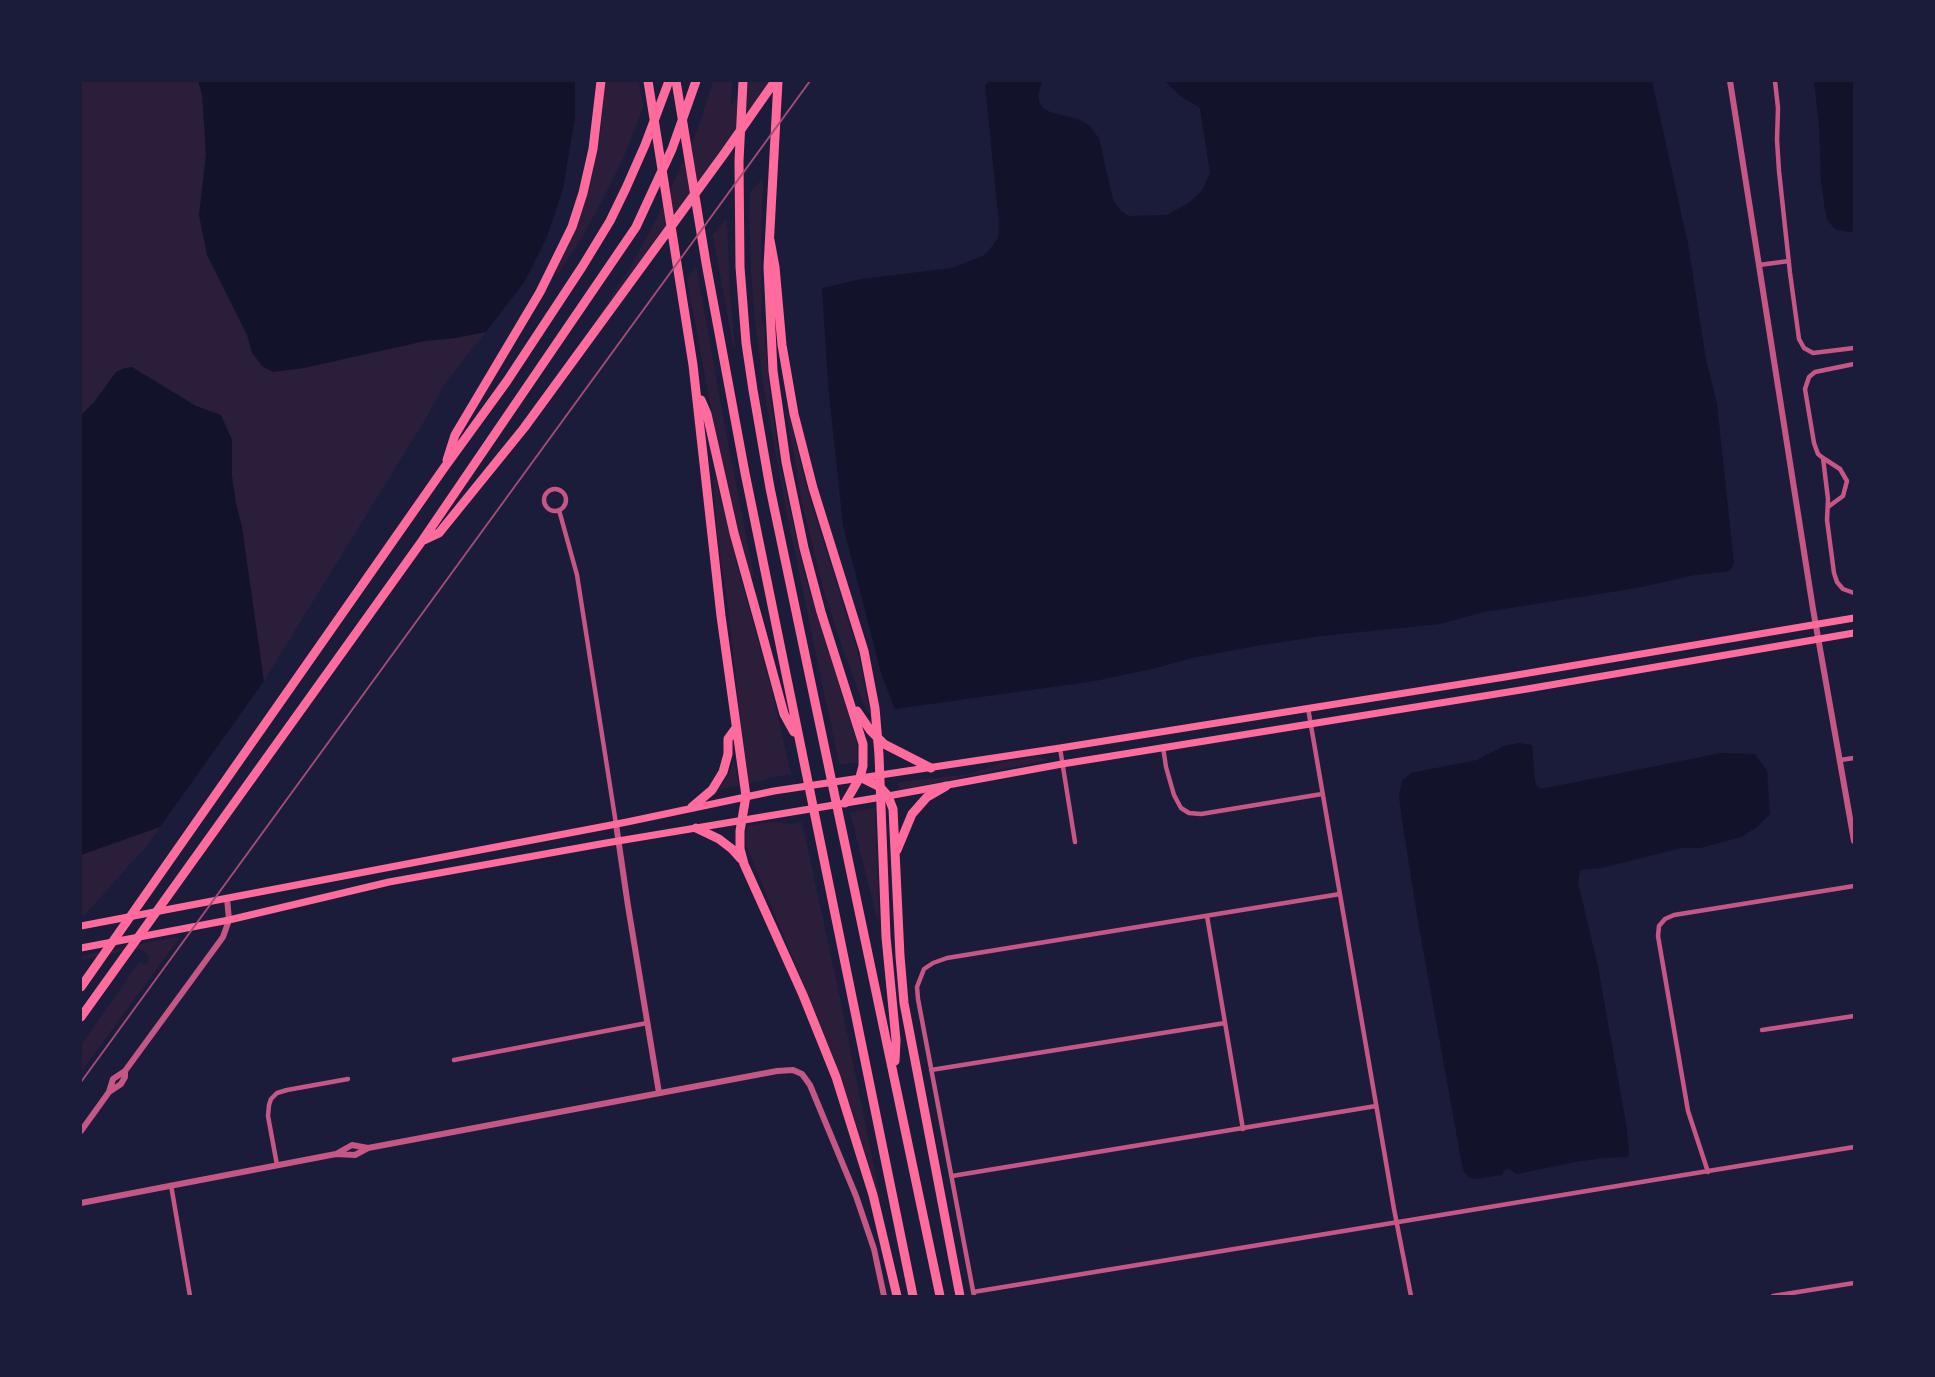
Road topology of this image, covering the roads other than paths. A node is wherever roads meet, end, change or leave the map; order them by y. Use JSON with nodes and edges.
{"nodes":[{"id":1,"x":601,"y":81,"type":"edge"},
{"id":2,"x":648,"y":81,"type":"edge"},
{"id":3,"x":669,"y":81,"type":"edge"},
{"id":4,"x":676,"y":81,"type":"edge"},
{"id":5,"x":696,"y":81,"type":"edge"},
{"id":6,"x":777,"y":81,"type":"edge"},
{"id":7,"x":1731,"y":81,"type":"edge"},
{"id":8,"x":1775,"y":81,"type":"edge"},
{"id":9,"x":742,"y":86,"type":"edge"},
{"id":10,"x":770,"y":240,"type":"junction"},
{"id":11,"x":1789,"y":261,"type":"junction"},
{"id":12,"x":1759,"y":265,"type":"junction"},
{"id":13,"x":1854,"y":348,"type":"edge"},
{"id":14,"x":1854,"y":364,"type":"edge"},
{"id":15,"x":696,"y":388,"type":"junction"},
{"id":16,"x":1823,"y":458,"type":"junction"},
{"id":17,"x":444,"y":468,"type":"junction"},
{"id":18,"x":1854,"y":479,"type":"edge"},
{"id":19,"x":1847,"y":481,"type":"junction"},
{"id":20,"x":1828,"y":507,"type":"junction"},
{"id":21,"x":559,"y":510,"type":"junction"},
{"id":22,"x":422,"y":541,"type":"junction"},
{"id":23,"x":1854,"y":593,"type":"edge"},
{"id":24,"x":1854,"y":618,"type":"edge"},
{"id":25,"x":1816,"y":624,"type":"junction"},
{"id":26,"x":1854,"y":633,"type":"edge"},
{"id":27,"x":1819,"y":639,"type":"junction"},
{"id":28,"x":850,"y":702,"type":"junction"},
{"id":29,"x":1308,"y":708,"type":"junction"},
{"id":30,"x":1311,"y":723,"type":"junction"},
{"id":31,"x":736,"y":728,"type":"junction"},
{"id":32,"x":1161,"y":732,"type":"junction"},
{"id":33,"x":798,"y":740,"type":"junction"},
{"id":34,"x":1163,"y":747,"type":"junction"},
{"id":35,"x":1060,"y":748,"type":"junction"},
{"id":36,"x":1854,"y":758,"type":"edge"},
{"id":37,"x":1840,"y":760,"type":"junction"},
{"id":38,"x":1062,"y":764,"type":"junction"},
{"id":39,"x":931,"y":768,"type":"junction"},
{"id":40,"x":860,"y":777,"type":"junction"},
{"id":41,"x":946,"y":786,"type":"junction"},
{"id":42,"x":1323,"y":794,"type":"junction"},
{"id":43,"x":746,"y":796,"type":"junction"},
{"id":44,"x":888,"y":796,"type":"junction"},
{"id":45,"x":845,"y":803,"type":"junction"},
{"id":46,"x":692,"y":807,"type":"junction"},
{"id":47,"x":743,"y":820,"type":"junction"},
{"id":48,"x":616,"y":824,"type":"junction"},
{"id":49,"x":696,"y":828,"type":"junction"},
{"id":50,"x":617,"y":841,"type":"junction"},
{"id":51,"x":1854,"y":841,"type":"edge"},
{"id":52,"x":1075,"y":842,"type":"dead end"},
{"id":53,"x":896,"y":853,"type":"junction"},
{"id":54,"x":744,"y":864,"type":"junction"},
{"id":55,"x":1854,"y":886,"type":"edge"},
{"id":56,"x":1340,"y":894,"type":"junction"},
{"id":57,"x":226,"y":898,"type":"junction"},
{"id":58,"x":1207,"y":916,"type":"junction"},
{"id":59,"x":229,"y":920,"type":"junction"},
{"id":60,"x":81,"y":926,"type":"edge"},
{"id":61,"x":81,"y":948,"type":"edge"},
{"id":62,"x":81,"y":987,"type":"edge"},
{"id":63,"x":1854,"y":1016,"type":"edge"},
{"id":64,"x":81,"y":1017,"type":"edge"},
{"id":65,"x":647,"y":1023,"type":"junction"},
{"id":66,"x":1225,"y":1023,"type":"junction"},
{"id":67,"x":1762,"y":1030,"type":"dead end"},
{"id":68,"x":454,"y":1060,"type":"dead end"},
{"id":69,"x":931,"y":1070,"type":"junction"},
{"id":70,"x":894,"y":1073,"type":"junction"},
{"id":71,"x":348,"y":1079,"type":"dead end"},
{"id":72,"x":659,"y":1093,"type":"junction"},
{"id":73,"x":1376,"y":1106,"type":"junction"},
{"id":74,"x":1243,"y":1129,"type":"junction"},
{"id":75,"x":81,"y":1131,"type":"edge"},
{"id":76,"x":1854,"y":1147,"type":"edge"},
{"id":77,"x":368,"y":1148,"type":"junction"},
{"id":78,"x":336,"y":1154,"type":"junction"},
{"id":79,"x":277,"y":1165,"type":"junction"},
{"id":80,"x":1708,"y":1172,"type":"junction"},
{"id":81,"x":952,"y":1176,"type":"junction"},
{"id":82,"x":171,"y":1185,"type":"junction"},
{"id":83,"x":81,"y":1203,"type":"edge"},
{"id":84,"x":1397,"y":1223,"type":"junction"},
{"id":85,"x":1854,"y":1283,"type":"edge"},
{"id":86,"x":974,"y":1294,"type":"edge"},
{"id":87,"x":190,"y":1296,"type":"edge"},
{"id":88,"x":884,"y":1296,"type":"edge"},
{"id":89,"x":897,"y":1296,"type":"edge"},
{"id":90,"x":913,"y":1296,"type":"edge"},
{"id":91,"x":940,"y":1296,"type":"edge"},
{"id":92,"x":960,"y":1296,"type":"edge"},
{"id":93,"x":1411,"y":1296,"type":"edge"},
{"id":94,"x":1773,"y":1296,"type":"edge"}],
"edges":[{"from":1,"to":17,"type":"highway"},
{"from":2,"to":15,"type":"highway"},
{"from":3,"to":17,"type":"highway"},
{"from":4,"to":33,"type":"highway"},
{"from":5,"to":22,"type":"highway"},
{"from":6,"to":10,"type":"highway"},
{"from":6,"to":22,"type":"highway"},
{"from":7,"to":12,"type":"street"},
{"from":8,"to":11,"type":"street"},
{"from":9,"to":70,"type":"highway"},
{"from":10,"to":28,"type":"highway"},
{"from":10,"to":70,"type":"highway"},
{"from":11,"to":12,"type":"street"},
{"from":11,"to":13,"type":"street"},
{"from":12,"to":25,"type":"street"},
{"from":14,"to":16,"type":"street"},
{"from":15,"to":31,"type":"highway"},
{"from":15,"to":33,"type":"highway"},
{"from":16,"to":19,"type":"street"},
{"from":16,"to":20,"type":"street"},
{"from":17,"to":62,"type":"highway"},
{"from":18,"to":19,"type":"street"},
{"from":19,"to":20,"type":"street"},
{"from":20,"to":23,"type":"street"},
{"from":21,"to":21,"type":"street"},
{"from":21,"to":48,"type":"street"},
{"from":22,"to":64,"type":"highway"},
{"from":24,"to":25,"type":"main road"},
{"from":25,"to":27,"type":"street"},
{"from":25,"to":29,"type":"main road"},
{"from":26,"to":27,"type":"main road"},
{"from":27,"to":30,"type":"main road"},
{"from":27,"to":37,"type":"street"},
{"from":28,"to":39,"type":"highway"},
{"from":28,"to":40,"type":"highway"},
{"from":29,"to":30,"type":"street"},
{"from":29,"to":32,"type":"main road"},
{"from":30,"to":34,"type":"main road"},
{"from":30,"to":42,"type":"street"},
{"from":31,"to":43,"type":"highway"},
{"from":31,"to":46,"type":"highway"},
{"from":32,"to":34,"type":"main road"},
{"from":32,"to":35,"type":"main road"},
{"from":33,"to":90,"type":"highway"},
{"from":34,"to":38,"type":"main road"},
{"from":34,"to":42,"type":"street"},
{"from":35,"to":38,"type":"street"},
{"from":35,"to":39,"type":"main road"},
{"from":36,"to":37,"type":"street"},
{"from":37,"to":51,"type":"street"},
{"from":38,"to":41,"type":"main road"},
{"from":38,"to":52,"type":"street"},
{"from":39,"to":40,"type":"main road"},
{"from":40,"to":43,"type":"main road"},
{"from":40,"to":44,"type":"highway"},
{"from":40,"to":45,"type":"highway"},
{"from":41,"to":44,"type":"main road"},
{"from":41,"to":53,"type":"highway"},
{"from":42,"to":56,"type":"street"},
{"from":43,"to":46,"type":"main road"},
{"from":43,"to":47,"type":"highway"},
{"from":44,"to":45,"type":"main road"},
{"from":44,"to":53,"type":"highway"},
{"from":45,"to":47,"type":"main road"},
{"from":46,"to":48,"type":"main road"},
{"from":47,"to":49,"type":"main road"},
{"from":47,"to":54,"type":"highway"},
{"from":48,"to":50,"type":"street"},
{"from":48,"to":57,"type":"main road"},
{"from":49,"to":50,"type":"main road"},
{"from":49,"to":54,"type":"highway"},
{"from":50,"to":59,"type":"main road"},
{"from":50,"to":65,"type":"street"},
{"from":53,"to":92,"type":"highway"},
{"from":54,"to":89,"type":"highway"},
{"from":55,"to":80,"type":"street"},
{"from":56,"to":58,"type":"street"},
{"from":56,"to":73,"type":"street"},
{"from":57,"to":59,"type":"street"},
{"from":57,"to":60,"type":"main road"},
{"from":58,"to":66,"type":"street"},
{"from":58,"to":69,"type":"street"},
{"from":59,"to":61,"type":"main road"},
{"from":59,"to":75,"type":"street"},
{"from":63,"to":67,"type":"street"},
{"from":65,"to":68,"type":"street"},
{"from":65,"to":72,"type":"street"},
{"from":66,"to":69,"type":"street"},
{"from":66,"to":74,"type":"street"},
{"from":69,"to":81,"type":"street"},
{"from":70,"to":91,"type":"highway"},
{"from":71,"to":79,"type":"street"},
{"from":72,"to":77,"type":"street"},
{"from":72,"to":88,"type":"street"},
{"from":73,"to":74,"type":"street"},
{"from":73,"to":84,"type":"street"},
{"from":74,"to":81,"type":"street"},
{"from":76,"to":80,"type":"street"},
{"from":77,"to":78,"type":"street"},
{"from":77,"to":78,"type":"street"},
{"from":78,"to":79,"type":"street"},
{"from":79,"to":82,"type":"street"},
{"from":80,"to":84,"type":"street"},
{"from":81,"to":86,"type":"street"},
{"from":82,"to":83,"type":"street"},
{"from":82,"to":87,"type":"street"},
{"from":84,"to":86,"type":"street"},
{"from":84,"to":93,"type":"street"},
{"from":85,"to":94,"type":"street"}]}
